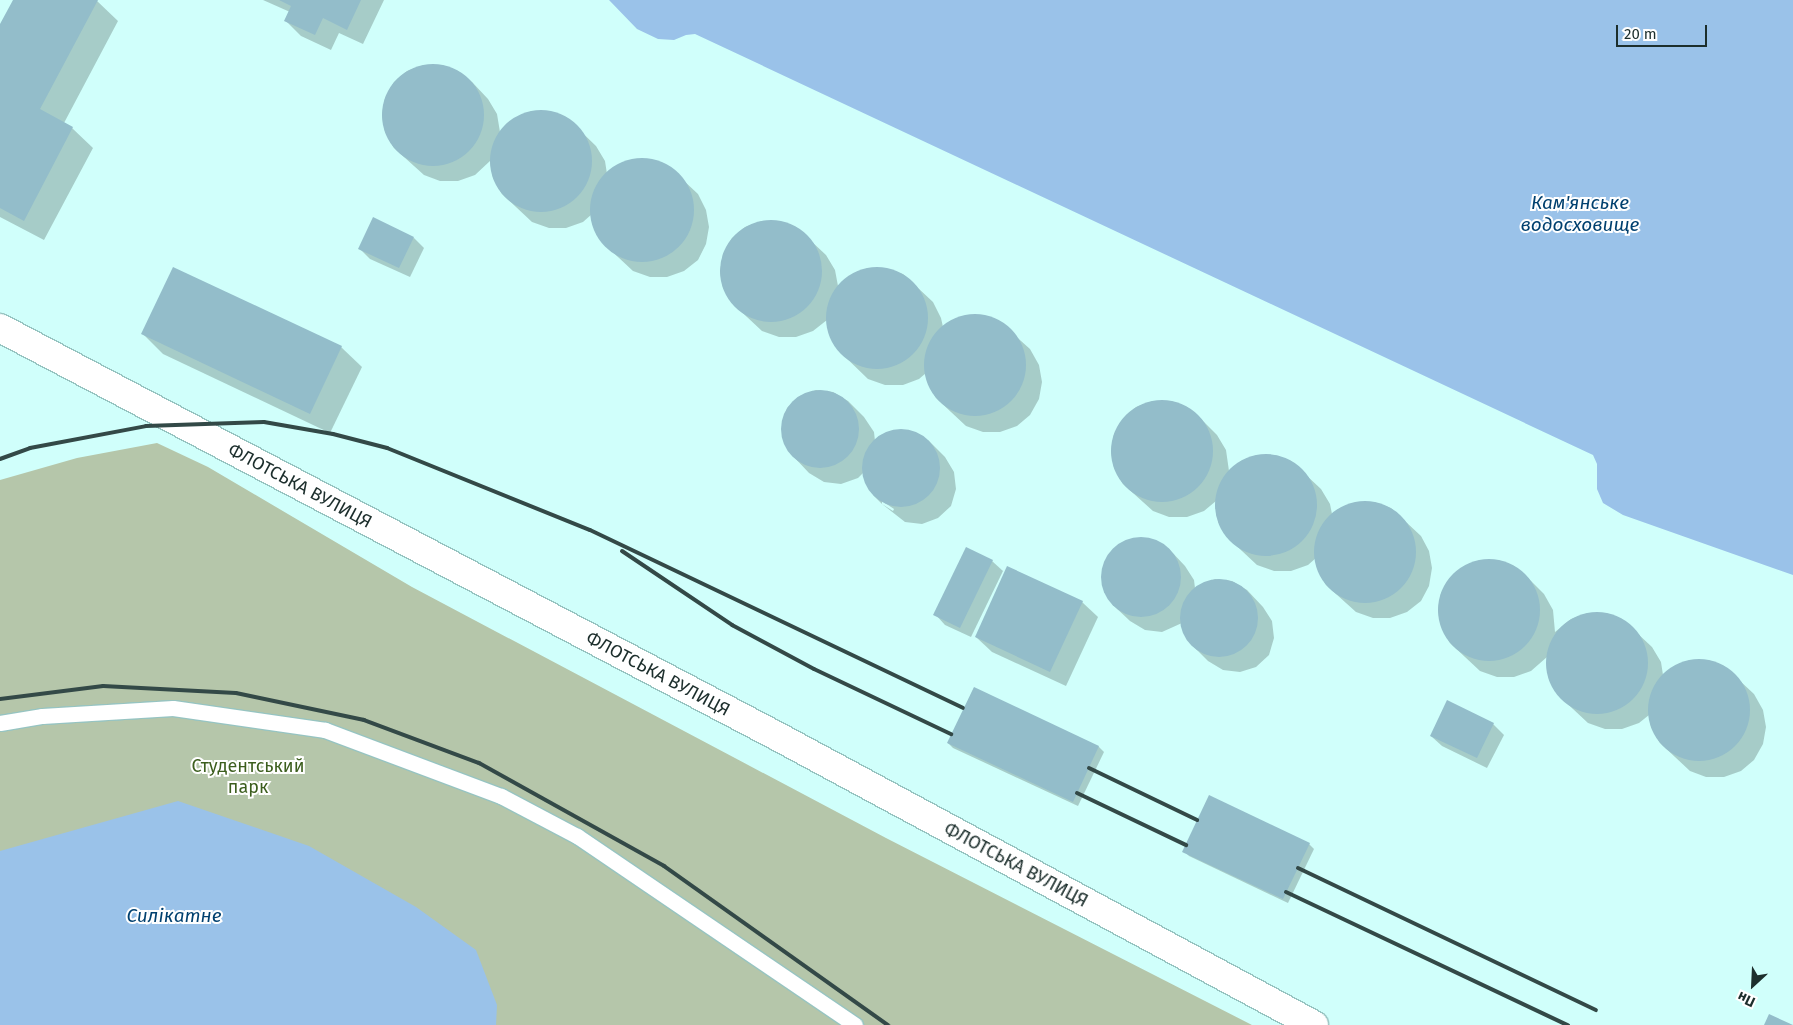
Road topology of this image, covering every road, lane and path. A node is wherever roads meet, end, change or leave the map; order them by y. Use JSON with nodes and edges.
{"nodes":[{"id":1,"x":0,"y":328,"type":"edge"},
{"id":2,"x":0,"y":723,"type":"edge"},
{"id":3,"x":855,"y":1025,"type":"edge"},
{"id":4,"x":1314,"y":1025,"type":"edge"}],
"edges":[{"from":1,"to":4,"type":"street","name":"ФЛОТСЬКА ВУЛИЦЯ"},
{"from":2,"to":3,"type":"lane"}]}
